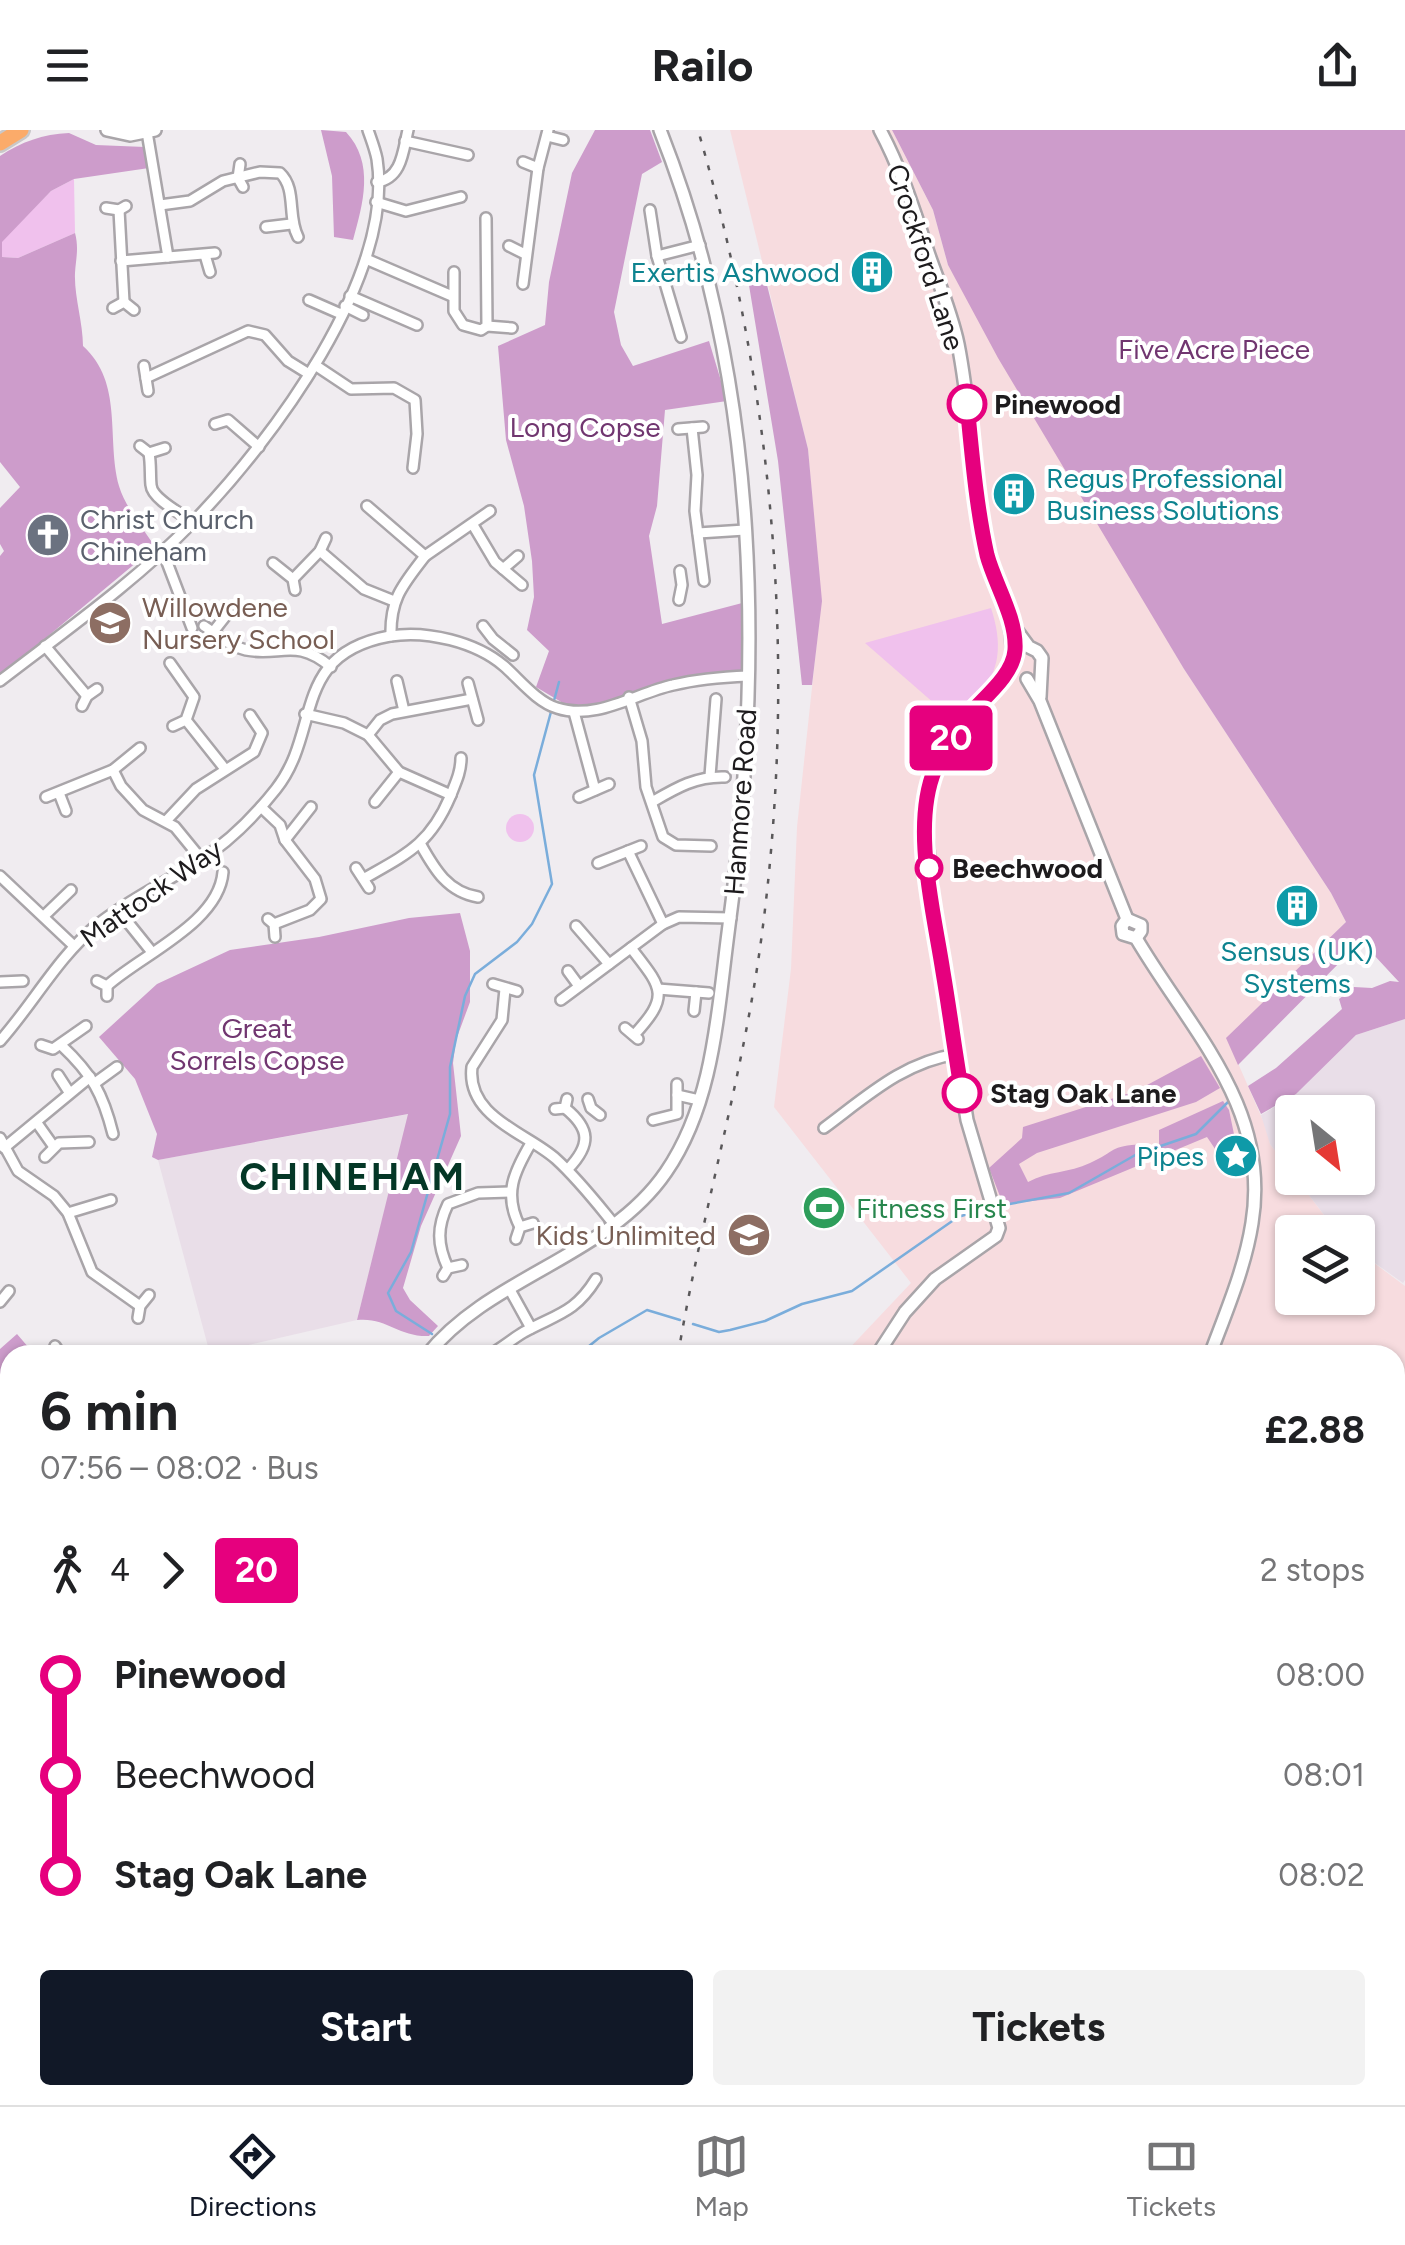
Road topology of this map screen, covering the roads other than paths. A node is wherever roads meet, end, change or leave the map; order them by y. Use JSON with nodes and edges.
{"nodes":[{"id":1,"x":21,"y":130,"type":"edge"},
{"id":2,"x":107,"y":130,"type":"edge"},
{"id":3,"x":368,"y":130,"type":"edge"},
{"id":4,"x":660,"y":130,"type":"edge"},
{"id":5,"x":880,"y":130,"type":"edge"},
{"id":6,"x":151,"y":131,"type":"edge"},
{"id":7,"x":548,"y":133,"type":"edge"},
{"id":8,"x":407,"y":135,"type":"edge"},
{"id":9,"x":562,"y":140,"type":"dead end"},
{"id":10,"x":0,"y":143,"type":"edge"},
{"id":11,"x":469,"y":155,"type":"dead end"},
{"id":12,"x":523,"y":162,"type":"dead end"},
{"id":13,"x":240,"y":164,"type":"dead end"},
{"id":14,"x":538,"y":168,"type":"junction"},
{"id":15,"x":241,"y":182,"type":"junction"},
{"id":16,"x":378,"y":182,"type":"junction"},
{"id":17,"x":461,"y":196,"type":"dead end"},
{"id":18,"x":376,"y":202,"type":"junction"},
{"id":19,"x":160,"y":206,"type":"junction"},
{"id":20,"x":106,"y":208,"type":"dead end"},
{"id":21,"x":650,"y":210,"type":"dead end"},
{"id":22,"x":484,"y":222,"type":"dead end"},
{"id":23,"x":292,"y":224,"type":"junction"},
{"id":24,"x":266,"y":227,"type":"dead end"},
{"id":25,"x":653,"y":234,"type":"junction"},
{"id":26,"x":641,"y":235,"type":"dead end"},
{"id":27,"x":298,"y":236,"type":"dead end"},
{"id":28,"x":700,"y":245,"type":"junction"},
{"id":29,"x":509,"y":246,"type":"dead end"},
{"id":30,"x":525,"y":254,"type":"junction"},
{"id":31,"x":657,"y":256,"type":"junction"},
{"id":32,"x":166,"y":257,"type":"junction"},
{"id":33,"x":366,"y":259,"type":"junction"},
{"id":34,"x":121,"y":262,"type":"junction"},
{"id":35,"x":210,"y":272,"type":"dead end"},
{"id":36,"x":454,"y":272,"type":"dead end"},
{"id":37,"x":524,"y":284,"type":"dead end"},
{"id":38,"x":452,"y":296,"type":"junction"},
{"id":39,"x":309,"y":300,"type":"dead end"},
{"id":40,"x":124,"y":302,"type":"junction"},
{"id":41,"x":345,"y":306,"type":"junction"},
{"id":42,"x":113,"y":308,"type":"dead end"},
{"id":43,"x":134,"y":310,"type":"dead end"},
{"id":44,"x":364,"y":315,"type":"dead end"},
{"id":45,"x":417,"y":325,"type":"dead end"},
{"id":46,"x":486,"y":326,"type":"junction"},
{"id":47,"x":512,"y":328,"type":"dead end"},
{"id":48,"x":681,"y":338,"type":"dead end"},
{"id":49,"x":144,"y":366,"type":"dead end"},
{"id":50,"x":312,"y":370,"type":"junction"},
{"id":51,"x":146,"y":378,"type":"junction"},
{"id":52,"x":148,"y":391,"type":"dead end"},
{"id":53,"x":427,"y":395,"type":"dead end"},
{"id":54,"x":415,"y":400,"type":"junction"},
{"id":55,"x":215,"y":423,"type":"dead end"},
{"id":56,"x":678,"y":430,"type":"dead end"},
{"id":57,"x":140,"y":446,"type":"dead end"},
{"id":58,"x":259,"y":447,"type":"junction"},
{"id":59,"x":165,"y":448,"type":"dead end"},
{"id":60,"x":400,"y":452,"type":"dead end"},
{"id":61,"x":150,"y":453,"type":"junction"},
{"id":62,"x":416,"y":455,"type":"junction"},
{"id":63,"x":413,"y":468,"type":"dead end"},
{"id":64,"x":368,"y":506,"type":"dead end"},
{"id":65,"x":490,"y":512,"type":"dead end"},
{"id":66,"x":378,"y":516,"type":"junction"},
{"id":67,"x":193,"y":522,"type":"junction"},
{"id":68,"x":370,"y":526,"type":"dead end"},
{"id":69,"x":473,"y":526,"type":"junction"},
{"id":70,"x":746,"y":530,"type":"junction"},
{"id":71,"x":698,"y":533,"type":"junction"},
{"id":72,"x":326,"y":538,"type":"dead end"},
{"id":73,"x":320,"y":551,"type":"junction"},
{"id":74,"x":160,"y":554,"type":"junction"},
{"id":75,"x":425,"y":556,"type":"junction"},
{"id":76,"x":518,"y":556,"type":"dead end"},
{"id":77,"x":273,"y":563,"type":"dead end"},
{"id":78,"x":503,"y":569,"type":"junction"},
{"id":79,"x":680,"y":571,"type":"dead end"},
{"id":80,"x":682,"y":585,"type":"junction"},
{"id":81,"x":522,"y":586,"type":"dead end"},
{"id":82,"x":678,"y":600,"type":"dead end"},
{"id":83,"x":394,"y":601,"type":"junction"},
{"id":84,"x":228,"y":613,"type":"dead end"},
{"id":85,"x":1010,"y":620,"type":"junction"},
{"id":86,"x":483,"y":626,"type":"dead end"},
{"id":87,"x":192,"y":628,"type":"dead end"},
{"id":88,"x":392,"y":636,"type":"junction"},
{"id":89,"x":492,"y":640,"type":"junction"},
{"id":90,"x":45,"y":646,"type":"junction"},
{"id":91,"x":1029,"y":647,"type":"junction"},
{"id":92,"x":481,"y":652,"type":"junction"},
{"id":93,"x":513,"y":654,"type":"dead end"},
{"id":94,"x":1013,"y":658,"type":"junction"},
{"id":95,"x":170,"y":662,"type":"dead end"},
{"id":96,"x":330,"y":667,"type":"junction"},
{"id":97,"x":1040,"y":672,"type":"junction"},
{"id":98,"x":748,"y":676,"type":"junction"},
{"id":99,"x":1023,"y":678,"type":"junction"},
{"id":100,"x":0,"y":681,"type":"edge"},
{"id":101,"x":397,"y":681,"type":"dead end"},
{"id":102,"x":468,"y":683,"type":"dead end"},
{"id":103,"x":998,"y":684,"type":"junction"},
{"id":104,"x":89,"y":697,"type":"dead end"},
{"id":105,"x":629,"y":698,"type":"junction"},
{"id":106,"x":716,"y":698,"type":"dead end"},
{"id":107,"x":472,"y":699,"type":"junction"},
{"id":108,"x":1040,"y":701,"type":"junction"},
{"id":109,"x":404,"y":711,"type":"junction"},
{"id":110,"x":574,"y":712,"type":"junction"},
{"id":111,"x":305,"y":714,"type":"junction"},
{"id":112,"x":250,"y":715,"type":"dead end"},
{"id":113,"x":701,"y":716,"type":"dead end"},
{"id":114,"x":713,"y":719,"type":"junction"},
{"id":115,"x":186,"y":720,"type":"junction"},
{"id":116,"x":478,"y":720,"type":"dead end"},
{"id":117,"x":173,"y":726,"type":"dead end"},
{"id":118,"x":368,"y":735,"type":"junction"},
{"id":119,"x":140,"y":748,"type":"dead end"},
{"id":120,"x":461,"y":758,"type":"dead end"},
{"id":121,"x":224,"y":769,"type":"junction"},
{"id":122,"x":113,"y":770,"type":"junction"},
{"id":123,"x":400,"y":772,"type":"junction"},
{"id":124,"x":710,"y":776,"type":"junction"},
{"id":125,"x":726,"y":777,"type":"dead end"},
{"id":126,"x":609,"y":784,"type":"dead end"},
{"id":127,"x":595,"y":790,"type":"junction"},
{"id":128,"x":58,"y":793,"type":"junction"},
{"id":129,"x":451,"y":795,"type":"junction"},
{"id":130,"x":46,"y":797,"type":"dead end"},
{"id":131,"x":579,"y":797,"type":"dead end"},
{"id":132,"x":375,"y":802,"type":"dead end"},
{"id":133,"x":652,"y":802,"type":"junction"},
{"id":134,"x":261,"y":808,"type":"junction"},
{"id":135,"x":66,"y":811,"type":"dead end"},
{"id":136,"x":311,"y":815,"type":"dead end"},
{"id":137,"x":166,"y":821,"type":"junction"},
{"id":138,"x":285,"y":840,"type":"junction"},
{"id":139,"x":702,"y":842,"type":"dead end"},
{"id":140,"x":420,"y":845,"type":"junction"},
{"id":141,"x":641,"y":846,"type":"dead end"},
{"id":142,"x":628,"y":851,"type":"junction"},
{"id":143,"x":202,"y":860,"type":"junction"},
{"id":144,"x":598,"y":863,"type":"dead end"},
{"id":145,"x":356,"y":868,"type":"dead end"},
{"id":146,"x":223,"y":872,"type":"dead end"},
{"id":147,"x":0,"y":876,"type":"edge"},
{"id":148,"x":469,"y":878,"type":"dead end"},
{"id":149,"x":222,"y":887,"type":"junction"},
{"id":150,"x":70,"y":890,"type":"dead end"},
{"id":151,"x":463,"y":892,"type":"junction"},
{"id":152,"x":234,"y":893,"type":"dead end"},
{"id":153,"x":478,"y":897,"type":"dead end"},
{"id":154,"x":118,"y":910,"type":"junction"},
{"id":155,"x":44,"y":916,"type":"junction"},
{"id":156,"x":731,"y":918,"type":"junction"},
{"id":157,"x":663,"y":924,"type":"junction"},
{"id":158,"x":576,"y":926,"type":"dead end"},
{"id":159,"x":596,"y":930,"type":"dead end"},
{"id":160,"x":275,"y":937,"type":"dead end"},
{"id":161,"x":587,"y":938,"type":"junction"},
{"id":162,"x":74,"y":946,"type":"junction"},
{"id":163,"x":631,"y":948,"type":"junction"},
{"id":164,"x":151,"y":952,"type":"junction"},
{"id":165,"x":609,"y":964,"type":"junction"},
{"id":166,"x":568,"y":971,"type":"dead end"},
{"id":167,"x":23,"y":980,"type":"dead end"},
{"id":168,"x":0,"y":982,"type":"edge"},
{"id":169,"x":493,"y":984,"type":"dead end"},
{"id":170,"x":579,"y":986,"type":"junction"},
{"id":171,"x":104,"y":988,"type":"dead end"},
{"id":172,"x":658,"y":988,"type":"junction"},
{"id":173,"x":505,"y":989,"type":"junction"},
{"id":174,"x":518,"y":991,"type":"dead end"},
{"id":175,"x":696,"y":992,"type":"junction"},
{"id":176,"x":708,"y":994,"type":"dead end"},
{"id":177,"x":561,"y":1000,"type":"dead end"},
{"id":178,"x":694,"y":1011,"type":"dead end"},
{"id":179,"x":86,"y":1026,"type":"dead end"},
{"id":180,"x":632,"y":1034,"type":"dead end"},
{"id":181,"x":1,"y":1037,"type":"edge"},
{"id":182,"x":41,"y":1045,"type":"dead end"},
{"id":183,"x":61,"y":1045,"type":"junction"},
{"id":184,"x":956,"y":1054,"type":"junction"},
{"id":185,"x":118,"y":1067,"type":"dead end"},
{"id":186,"x":58,"y":1075,"type":"dead end"},
{"id":187,"x":93,"y":1080,"type":"junction"},
{"id":188,"x":678,"y":1084,"type":"dead end"},
{"id":189,"x":69,"y":1092,"type":"junction"},
{"id":190,"x":677,"y":1096,"type":"junction"},
{"id":191,"x":699,"y":1100,"type":"junction"},
{"id":192,"x":563,"y":1105,"type":"dead end"},
{"id":193,"x":593,"y":1107,"type":"dead end"},
{"id":194,"x":120,"y":1114,"type":"dead end"},
{"id":195,"x":109,"y":1119,"type":"junction"},
{"id":196,"x":580,"y":1120,"type":"junction"},
{"id":197,"x":653,"y":1120,"type":"dead end"},
{"id":198,"x":36,"y":1123,"type":"junction"},
{"id":199,"x":824,"y":1128,"type":"dead end"},
{"id":200,"x":113,"y":1134,"type":"dead end"},
{"id":201,"x":89,"y":1142,"type":"dead end"},
{"id":202,"x":2,"y":1143,"type":"edge"},
{"id":203,"x":531,"y":1143,"type":"junction"},
{"id":204,"x":568,"y":1170,"type":"junction"},
{"id":205,"x":510,"y":1192,"type":"junction"},
{"id":206,"x":68,"y":1213,"type":"junction"},
{"id":207,"x":111,"y":1219,"type":"dead end"},
{"id":208,"x":534,"y":1223,"type":"dead end"},
{"id":209,"x":613,"y":1223,"type":"junction"},
{"id":210,"x":520,"y":1227,"type":"junction"},
{"id":211,"x":516,"y":1239,"type":"dead end"},
{"id":212,"x":462,"y":1265,"type":"dead end"},
{"id":213,"x":596,"y":1278,"type":"dead end"},
{"id":214,"x":510,"y":1290,"type":"junction"},
{"id":215,"x":149,"y":1294,"type":"dead end"},
{"id":216,"x":4,"y":1297,"type":"edge"},
{"id":217,"x":140,"y":1306,"type":"junction"},
{"id":218,"x":14,"y":1307,"type":"dead end"},
{"id":219,"x":138,"y":1318,"type":"dead end"},
{"id":220,"x":531,"y":1328,"type":"junction"},
{"id":221,"x":437,"y":1345,"type":"edge"},
{"id":222,"x":506,"y":1345,"type":"edge"},
{"id":223,"x":884,"y":1345,"type":"edge"},
{"id":224,"x":1213,"y":1345,"type":"edge"}],
"edges":[{"from":1,"to":10,"type":"highway"},
{"from":2,"to":6,"type":"street"},
{"from":3,"to":16,"type":"street"},
{"from":4,"to":28,"type":"street","name":"Hanmore Road"},
{"from":5,"to":85,"type":"street","name":"Crockford Lane"},
{"from":6,"to":19,"type":"street"},
{"from":7,"to":9,"type":"street"},
{"from":7,"to":14,"type":"street"},
{"from":8,"to":11,"type":"street"},
{"from":8,"to":16,"type":"street"},
{"from":12,"to":14,"type":"street"},
{"from":13,"to":15,"type":"street"},
{"from":14,"to":30,"type":"street"},
{"from":15,"to":19,"type":"street"},
{"from":15,"to":23,"type":"street"},
{"from":16,"to":18,"type":"street"},
{"from":17,"to":18,"type":"street"},
{"from":18,"to":33,"type":"street"},
{"from":19,"to":32,"type":"street"},
{"from":20,"to":34,"type":"street"},
{"from":21,"to":25,"type":"street"},
{"from":22,"to":46,"type":"street"},
{"from":23,"to":24,"type":"street"},
{"from":23,"to":27,"type":"street"},
{"from":25,"to":26,"type":"street"},
{"from":25,"to":31,"type":"street"},
{"from":28,"to":31,"type":"street"},
{"from":28,"to":70,"type":"street","name":"Hanmore Road"},
{"from":29,"to":30,"type":"street"},
{"from":30,"to":37,"type":"street"},
{"from":31,"to":48,"type":"street"},
{"from":32,"to":34,"type":"street"},
{"from":32,"to":35,"type":"street"},
{"from":33,"to":38,"type":"street"},
{"from":33,"to":41,"type":"street"},
{"from":34,"to":40,"type":"street"},
{"from":36,"to":38,"type":"street"},
{"from":38,"to":46,"type":"street"},
{"from":39,"to":41,"type":"street"},
{"from":40,"to":42,"type":"street"},
{"from":40,"to":43,"type":"street"},
{"from":41,"to":44,"type":"street"},
{"from":41,"to":45,"type":"street"},
{"from":41,"to":50,"type":"street"},
{"from":46,"to":47,"type":"street"},
{"from":49,"to":51,"type":"street"},
{"from":50,"to":51,"type":"street"},
{"from":50,"to":54,"type":"street"},
{"from":50,"to":58,"type":"street"},
{"from":51,"to":52,"type":"street"},
{"from":53,"to":54,"type":"street"},
{"from":54,"to":62,"type":"street"},
{"from":55,"to":58,"type":"street"},
{"from":56,"to":71,"type":"street"},
{"from":57,"to":61,"type":"street"},
{"from":58,"to":67,"type":"street"},
{"from":59,"to":61,"type":"street"},
{"from":60,"to":62,"type":"street"},
{"from":61,"to":67,"type":"street"},
{"from":62,"to":63,"type":"street"},
{"from":64,"to":66,"type":"street"},
{"from":65,"to":69,"type":"street"},
{"from":66,"to":68,"type":"street"},
{"from":66,"to":75,"type":"street"},
{"from":67,"to":74,"type":"street"},
{"from":69,"to":75,"type":"street"},
{"from":69,"to":78,"type":"street"},
{"from":70,"to":71,"type":"street"},
{"from":70,"to":98,"type":"street","name":"Hanmore Road"},
{"from":71,"to":80,"type":"street"},
{"from":72,"to":73,"type":"street"},
{"from":73,"to":77,"type":"street"},
{"from":73,"to":83,"type":"street"},
{"from":74,"to":87,"type":"street"},
{"from":74,"to":90,"type":"street"},
{"from":75,"to":83,"type":"street"},
{"from":76,"to":78,"type":"street"},
{"from":78,"to":81,"type":"street"},
{"from":79,"to":80,"type":"street"},
{"from":80,"to":82,"type":"street"},
{"from":83,"to":88,"type":"street"},
{"from":84,"to":96,"type":"street"},
{"from":85,"to":91,"type":"street","name":"Crockford Lane"},
{"from":85,"to":94,"type":"street","name":"Crockford Lane"},
{"from":86,"to":89,"type":"street"},
{"from":88,"to":92,"type":"street"},
{"from":88,"to":96,"type":"street"},
{"from":89,"to":92,"type":"street"},
{"from":89,"to":93,"type":"street"},
{"from":90,"to":100,"type":"street"},
{"from":90,"to":104,"type":"street"},
{"from":91,"to":94,"type":"street"},
{"from":91,"to":97,"type":"street","name":"Crockford Lane"},
{"from":92,"to":110,"type":"street"},
{"from":94,"to":99,"type":"street"},
{"from":94,"to":103,"type":"street"},
{"from":95,"to":115,"type":"street"},
{"from":96,"to":111,"type":"street","name":"Mattock Way"},
{"from":97,"to":99,"type":"street"},
{"from":97,"to":108,"type":"street"},
{"from":98,"to":105,"type":"street"},
{"from":98,"to":156,"type":"street","name":"Hanmore Road"},
{"from":99,"to":103,"type":"street"},
{"from":99,"to":108,"type":"street"},
{"from":101,"to":109,"type":"street"},
{"from":102,"to":107,"type":"street"},
{"from":103,"to":184,"type":"street"},
{"from":105,"to":110,"type":"street"},
{"from":105,"to":133,"type":"street"},
{"from":106,"to":114,"type":"street"},
{"from":107,"to":109,"type":"street"},
{"from":107,"to":116,"type":"street"},
{"from":108,"to":224,"type":"street"},
{"from":109,"to":118,"type":"street"},
{"from":110,"to":127,"type":"street"},
{"from":111,"to":118,"type":"street"},
{"from":111,"to":134,"type":"street","name":"Mattock Way"},
{"from":112,"to":121,"type":"street"},
{"from":113,"to":114,"type":"street"},
{"from":114,"to":124,"type":"street"},
{"from":115,"to":117,"type":"street"},
{"from":115,"to":121,"type":"street"},
{"from":118,"to":123,"type":"street"},
{"from":119,"to":122,"type":"street"},
{"from":120,"to":129,"type":"street"},
{"from":121,"to":137,"type":"street"},
{"from":122,"to":128,"type":"street"},
{"from":122,"to":137,"type":"street"},
{"from":123,"to":129,"type":"street"},
{"from":123,"to":132,"type":"street"},
{"from":124,"to":125,"type":"street"},
{"from":124,"to":133,"type":"street"},
{"from":126,"to":127,"type":"street"},
{"from":127,"to":131,"type":"street"},
{"from":128,"to":130,"type":"street"},
{"from":128,"to":135,"type":"street"},
{"from":129,"to":140,"type":"street"},
{"from":133,"to":139,"type":"street"},
{"from":134,"to":138,"type":"street"},
{"from":134,"to":143,"type":"street","name":"Mattock Way"},
{"from":136,"to":138,"type":"street"},
{"from":137,"to":143,"type":"street"},
{"from":138,"to":160,"type":"street"},
{"from":140,"to":145,"type":"street"},
{"from":140,"to":151,"type":"street"},
{"from":141,"to":142,"type":"street"},
{"from":142,"to":144,"type":"street"},
{"from":142,"to":157,"type":"street"},
{"from":143,"to":154,"type":"street","name":"Mattock Way"},
{"from":146,"to":149,"type":"street"},
{"from":147,"to":155,"type":"street"},
{"from":148,"to":151,"type":"street"},
{"from":149,"to":152,"type":"street"},
{"from":149,"to":164,"type":"street"},
{"from":150,"to":155,"type":"street"},
{"from":151,"to":153,"type":"street"},
{"from":154,"to":162,"type":"street","name":"Mattock Way"},
{"from":154,"to":164,"type":"street"},
{"from":155,"to":162,"type":"street"},
{"from":156,"to":157,"type":"street"},
{"from":156,"to":191,"type":"street","name":"Hanmore Road"},
{"from":157,"to":163,"type":"street"},
{"from":158,"to":161,"type":"street"},
{"from":159,"to":161,"type":"street"},
{"from":161,"to":165,"type":"street"},
{"from":162,"to":181,"type":"street","name":"Mattock Way"},
{"from":163,"to":165,"type":"street"},
{"from":163,"to":172,"type":"street"},
{"from":164,"to":171,"type":"street"},
{"from":165,"to":170,"type":"street"},
{"from":166,"to":170,"type":"street"},
{"from":167,"to":168,"type":"street"},
{"from":169,"to":173,"type":"street"},
{"from":170,"to":177,"type":"street"},
{"from":172,"to":175,"type":"street"},
{"from":172,"to":180,"type":"street"},
{"from":173,"to":174,"type":"street"},
{"from":173,"to":203,"type":"street"},
{"from":175,"to":176,"type":"street"},
{"from":175,"to":178,"type":"street"},
{"from":179,"to":183,"type":"street"},
{"from":182,"to":183,"type":"street"},
{"from":183,"to":187,"type":"street"},
{"from":184,"to":199,"type":"street"},
{"from":184,"to":223,"type":"street"},
{"from":185,"to":187,"type":"street"},
{"from":186,"to":189,"type":"street"},
{"from":187,"to":189,"type":"street"},
{"from":187,"to":195,"type":"street"},
{"from":188,"to":190,"type":"street"},
{"from":189,"to":198,"type":"street"},
{"from":190,"to":191,"type":"street"},
{"from":190,"to":197,"type":"street"},
{"from":191,"to":209,"type":"street","name":"Hanmore Road"},
{"from":192,"to":196,"type":"street"},
{"from":193,"to":196,"type":"street"},
{"from":194,"to":195,"type":"street"},
{"from":195,"to":200,"type":"street"},
{"from":196,"to":204,"type":"street"},
{"from":198,"to":201,"type":"street"},
{"from":198,"to":202,"type":"street"},
{"from":202,"to":206,"type":"street"},
{"from":203,"to":204,"type":"street"},
{"from":203,"to":205,"type":"street"},
{"from":204,"to":209,"type":"street"},
{"from":205,"to":210,"type":"street"},
{"from":205,"to":212,"type":"street"},
{"from":206,"to":207,"type":"street"},
{"from":206,"to":217,"type":"street"},
{"from":208,"to":210,"type":"street"},
{"from":209,"to":214,"type":"street","name":"Hanmore Road"},
{"from":210,"to":211,"type":"street"},
{"from":213,"to":220,"type":"street"},
{"from":214,"to":220,"type":"street"},
{"from":214,"to":221,"type":"street","name":"Hanmore Road"},
{"from":215,"to":217,"type":"street"},
{"from":216,"to":218,"type":"street"},
{"from":217,"to":219,"type":"street"},
{"from":220,"to":222,"type":"street"}]}
